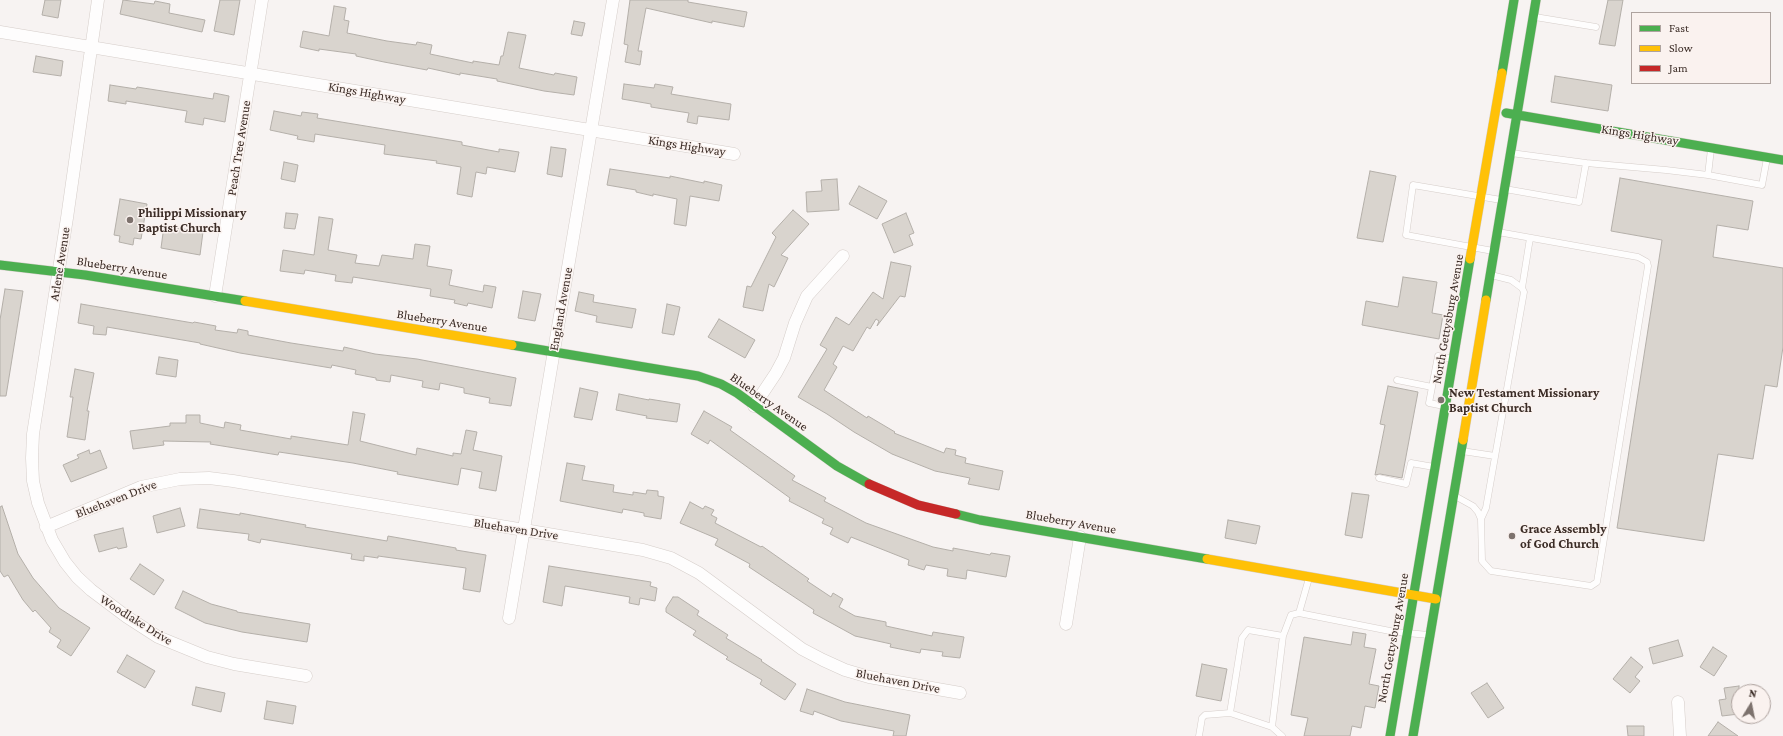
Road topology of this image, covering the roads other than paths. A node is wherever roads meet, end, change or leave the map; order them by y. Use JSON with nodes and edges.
{"nodes":[{"id":1,"x":98,"y":0,"type":"edge"},
{"id":2,"x":262,"y":0,"type":"edge"},
{"id":3,"x":613,"y":0,"type":"edge"},
{"id":4,"x":1514,"y":0,"type":"edge"},
{"id":5,"x":1536,"y":0,"type":"edge"},
{"id":6,"x":1533,"y":16,"type":"junction"},
{"id":7,"x":1596,"y":27,"type":"dead end"},
{"id":8,"x":0,"y":32,"type":"edge"},
{"id":9,"x":90,"y":48,"type":"junction"},
{"id":10,"x":250,"y":73,"type":"junction"},
{"id":11,"x":1496,"y":110,"type":"junction"},
{"id":12,"x":1516,"y":115,"type":"junction"},
{"id":13,"x":591,"y":131,"type":"junction"},
{"id":14,"x":1711,"y":147,"type":"junction"},
{"id":15,"x":1510,"y":153,"type":"junction"},
{"id":16,"x":734,"y":154,"type":"dead end"},
{"id":17,"x":1767,"y":157,"type":"junction"},
{"id":18,"x":1783,"y":160,"type":"edge"},
{"id":19,"x":1586,"y":163,"type":"junction"},
{"id":20,"x":1708,"y":175,"type":"junction"},
{"id":21,"x":1504,"y":188,"type":"junction"},
{"id":22,"x":1482,"y":196,"type":"junction"},
{"id":23,"x":1502,"y":200,"type":"junction"},
{"id":24,"x":1486,"y":230,"type":"junction"},
{"id":25,"x":1530,"y":238,"type":"junction"},
{"id":26,"x":1473,"y":247,"type":"junction"},
{"id":27,"x":1494,"y":252,"type":"junction"},
{"id":28,"x":843,"y":256,"type":"dead end"},
{"id":29,"x":0,"y":265,"type":"edge"},
{"id":30,"x":58,"y":273,"type":"junction"},
{"id":31,"x":1479,"y":273,"type":"junction"},
{"id":32,"x":1522,"y":288,"type":"junction"},
{"id":33,"x":215,"y":296,"type":"junction"},
{"id":34,"x":553,"y":352,"type":"junction"},
{"id":35,"x":1454,"y":359,"type":"junction"},
{"id":36,"x":1397,"y":380,"type":"dead end"},
{"id":37,"x":1432,"y":387,"type":"junction"},
{"id":38,"x":754,"y":406,"type":"junction"},
{"id":39,"x":1446,"y":407,"type":"junction"},
{"id":40,"x":1450,"y":448,"type":"junction"},
{"id":41,"x":1495,"y":456,"type":"junction"},
{"id":42,"x":1435,"y":468,"type":"junction"},
{"id":43,"x":1379,"y":478,"type":"dead end"},
{"id":44,"x":1442,"y":493,"type":"junction"},
{"id":45,"x":1481,"y":519,"type":"junction"},
{"id":46,"x":46,"y":527,"type":"junction"},
{"id":47,"x":524,"y":530,"type":"junction"},
{"id":48,"x":1080,"y":537,"type":"junction"},
{"id":49,"x":1309,"y":577,"type":"junction"},
{"id":50,"x":1414,"y":594,"type":"junction"},
{"id":51,"x":1436,"y":599,"type":"junction"},
{"id":52,"x":1299,"y":613,"type":"junction"},
{"id":53,"x":509,"y":618,"type":"dead end"},
{"id":54,"x":1066,"y":624,"type":"dead end"},
{"id":55,"x":1407,"y":634,"type":"junction"},
{"id":56,"x":1430,"y":635,"type":"junction"},
{"id":57,"x":1283,"y":636,"type":"junction"},
{"id":58,"x":306,"y":676,"type":"dead end"},
{"id":59,"x":960,"y":693,"type":"dead end"},
{"id":60,"x":1678,"y":702,"type":"dead end"},
{"id":61,"x":1230,"y":713,"type":"junction"},
{"id":62,"x":1272,"y":727,"type":"junction"},
{"id":63,"x":1199,"y":736,"type":"edge"},
{"id":64,"x":1282,"y":736,"type":"edge"},
{"id":65,"x":1390,"y":736,"type":"edge"},
{"id":66,"x":1413,"y":736,"type":"edge"},
{"id":67,"x":1680,"y":736,"type":"edge"}],
"edges":[{"from":1,"to":9,"type":"street","name":"Arlene Avenue"},
{"from":2,"to":10,"type":"street","name":"Peach Tree Avenue"},
{"from":3,"to":13,"type":"street","name":"England Avenue"},
{"from":4,"to":11,"type":"street","name":"North Gettysburg Avenue"},
{"from":5,"to":6,"type":"street","name":"North Gettysburg Avenue"},
{"from":6,"to":7,"type":"lane"},
{"from":6,"to":12,"type":"street","name":"North Gettysburg Avenue"},
{"from":8,"to":9,"type":"street","name":"Kings Highway"},
{"from":9,"to":10,"type":"street","name":"Kings Highway"},
{"from":9,"to":30,"type":"street","name":"Arlene Avenue"},
{"from":10,"to":13,"type":"street","name":"Kings Highway"},
{"from":10,"to":33,"type":"street","name":"Peach Tree Avenue"},
{"from":11,"to":12,"type":"street","name":"Kings Highway"},
{"from":11,"to":22,"type":"street","name":"North Gettysburg Avenue"},
{"from":12,"to":14,"type":"street","name":"Kings Highway"},
{"from":12,"to":15,"type":"street","name":"North Gettysburg Avenue"},
{"from":13,"to":16,"type":"street","name":"Kings Highway"},
{"from":13,"to":34,"type":"street","name":"England Avenue"},
{"from":14,"to":17,"type":"street","name":"Kings Highway"},
{"from":14,"to":20,"type":"lane"},
{"from":15,"to":19,"type":"lane"},
{"from":15,"to":21,"type":"street","name":"North Gettysburg Avenue"},
{"from":17,"to":18,"type":"street","name":"Kings Highway"},
{"from":17,"to":20,"type":"lane"},
{"from":19,"to":20,"type":"lane"},
{"from":19,"to":21,"type":"lane"},
{"from":21,"to":23,"type":"street","name":"North Gettysburg Avenue"},
{"from":22,"to":23,"type":"lane"},
{"from":22,"to":24,"type":"street","name":"North Gettysburg Avenue"},
{"from":22,"to":26,"type":"lane"},
{"from":23,"to":24,"type":"street","name":"North Gettysburg Avenue"},
{"from":24,"to":25,"type":"lane"},
{"from":24,"to":26,"type":"street","name":"North Gettysburg Avenue"},
{"from":24,"to":27,"type":"street","name":"North Gettysburg Avenue"},
{"from":25,"to":32,"type":"lane"},
{"from":25,"to":45,"type":"lane"},
{"from":26,"to":27,"type":"lane"},
{"from":26,"to":31,"type":"street","name":"North Gettysburg Avenue"},
{"from":27,"to":31,"type":"street","name":"North Gettysburg Avenue"},
{"from":28,"to":38,"type":"street"},
{"from":29,"to":30,"type":"street","name":"Blueberry Avenue"},
{"from":30,"to":33,"type":"street","name":"Blueberry Avenue"},
{"from":30,"to":46,"type":"street","name":"Arlene Avenue"},
{"from":31,"to":32,"type":"lane"},
{"from":31,"to":35,"type":"street","name":"North Gettysburg Avenue"},
{"from":31,"to":40,"type":"street","name":"North Gettysburg Avenue"},
{"from":32,"to":41,"type":"lane"},
{"from":33,"to":34,"type":"street","name":"Blueberry Avenue"},
{"from":34,"to":38,"type":"street","name":"Blueberry Avenue"},
{"from":34,"to":47,"type":"street","name":"England Avenue"},
{"from":35,"to":37,"type":"lane"},
{"from":35,"to":39,"type":"street","name":"North Gettysburg Avenue"},
{"from":36,"to":37,"type":"lane"},
{"from":37,"to":39,"type":"lane"},
{"from":38,"to":48,"type":"street","name":"Blueberry Avenue"},
{"from":39,"to":40,"type":"street","name":"North Gettysburg Avenue"},
{"from":40,"to":41,"type":"lane"},
{"from":40,"to":42,"type":"street","name":"North Gettysburg Avenue"},
{"from":40,"to":44,"type":"street","name":"North Gettysburg Avenue"},
{"from":41,"to":45,"type":"lane"},
{"from":42,"to":43,"type":"lane"},
{"from":42,"to":44,"type":"street","name":"North Gettysburg Avenue"},
{"from":44,"to":45,"type":"lane"},
{"from":44,"to":50,"type":"street","name":"North Gettysburg Avenue"},
{"from":44,"to":51,"type":"street","name":"North Gettysburg Avenue"},
{"from":46,"to":47,"type":"street","name":"Bluehaven Drive"},
{"from":46,"to":58,"type":"street","name":"Woodlake Drive"},
{"from":47,"to":53,"type":"street","name":"England Avenue"},
{"from":47,"to":59,"type":"street","name":"Bluehaven Drive"},
{"from":48,"to":49,"type":"street","name":"Blueberry Avenue"},
{"from":48,"to":54,"type":"street"},
{"from":49,"to":50,"type":"street","name":"Blueberry Avenue"},
{"from":49,"to":52,"type":"lane"},
{"from":50,"to":51,"type":"street","name":"Blueberry Avenue"},
{"from":50,"to":55,"type":"street","name":"North Gettysburg Avenue"},
{"from":51,"to":56,"type":"street","name":"North Gettysburg Avenue"},
{"from":52,"to":55,"type":"lane"},
{"from":52,"to":57,"type":"lane"},
{"from":55,"to":56,"type":"lane"},
{"from":55,"to":65,"type":"street","name":"North Gettysburg Avenue"},
{"from":56,"to":66,"type":"street","name":"North Gettysburg Avenue"},
{"from":57,"to":61,"type":"lane"},
{"from":57,"to":62,"type":"lane"},
{"from":60,"to":67,"type":"street"},
{"from":61,"to":62,"type":"lane"},
{"from":61,"to":63,"type":"lane"},
{"from":62,"to":64,"type":"lane"}]}
